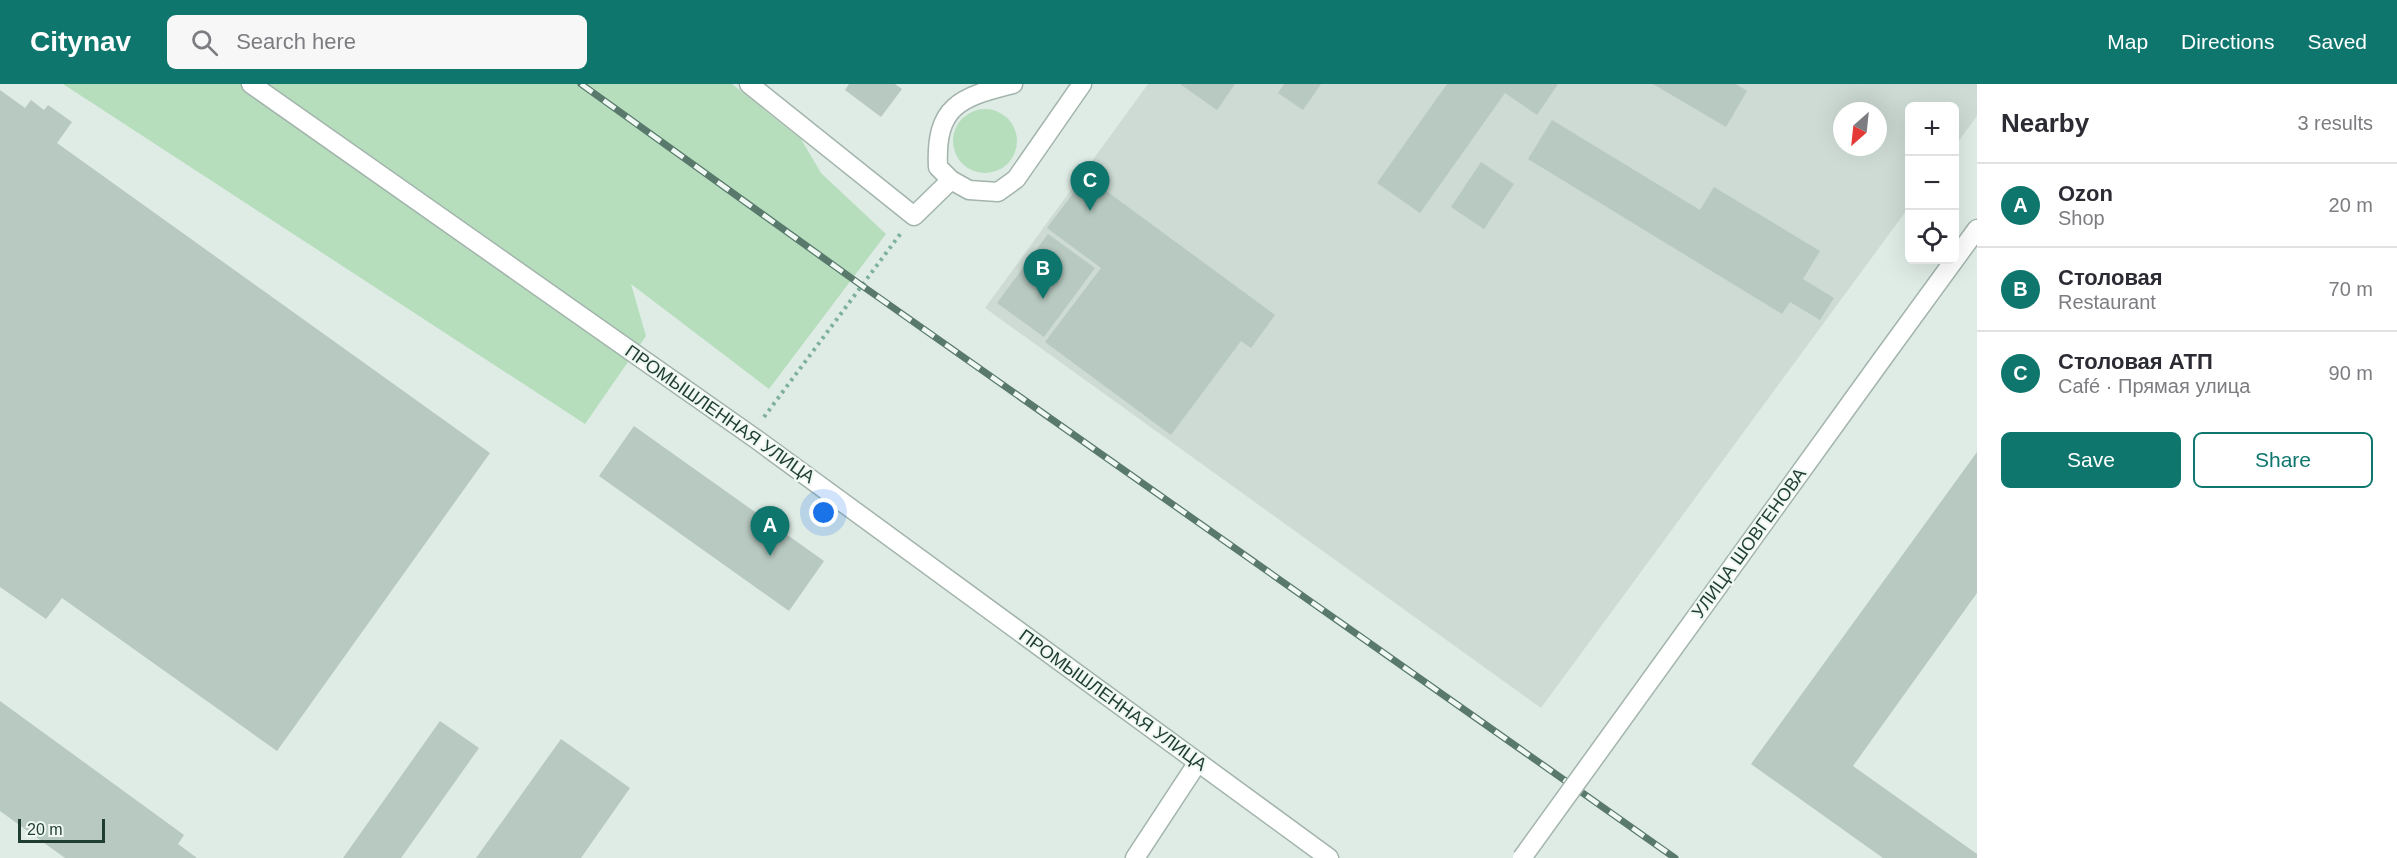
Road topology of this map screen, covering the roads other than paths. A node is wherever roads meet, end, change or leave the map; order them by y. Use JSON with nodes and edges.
{"nodes":[{"id":1,"x":251,"y":84,"type":"edge"},
{"id":2,"x":749,"y":84,"type":"edge"},
{"id":3,"x":1013,"y":84,"type":"edge"},
{"id":4,"x":1082,"y":84,"type":"edge"},
{"id":5,"x":951,"y":180,"type":"junction"},
{"id":6,"x":1977,"y":229,"type":"edge"},
{"id":7,"x":1198,"y":762,"type":"junction"},
{"id":8,"x":1135,"y":858,"type":"edge"},
{"id":9,"x":1329,"y":858,"type":"edge"},
{"id":10,"x":1522,"y":858,"type":"edge"}],
"edges":[{"from":1,"to":7,"type":"street","name":"ПРОМЫШЛЕННАЯ УЛИЦА"},
{"from":2,"to":5,"type":"street"},
{"from":3,"to":5,"type":"street"},
{"from":4,"to":5,"type":"street"},
{"from":6,"to":10,"type":"street","name":"УЛИЦА ШОВГЕНОВА","bridge":true},
{"from":7,"to":8,"type":"street"},
{"from":7,"to":9,"type":"street","name":"ПРОМЫШЛЕННАЯ УЛИЦА"}]}
